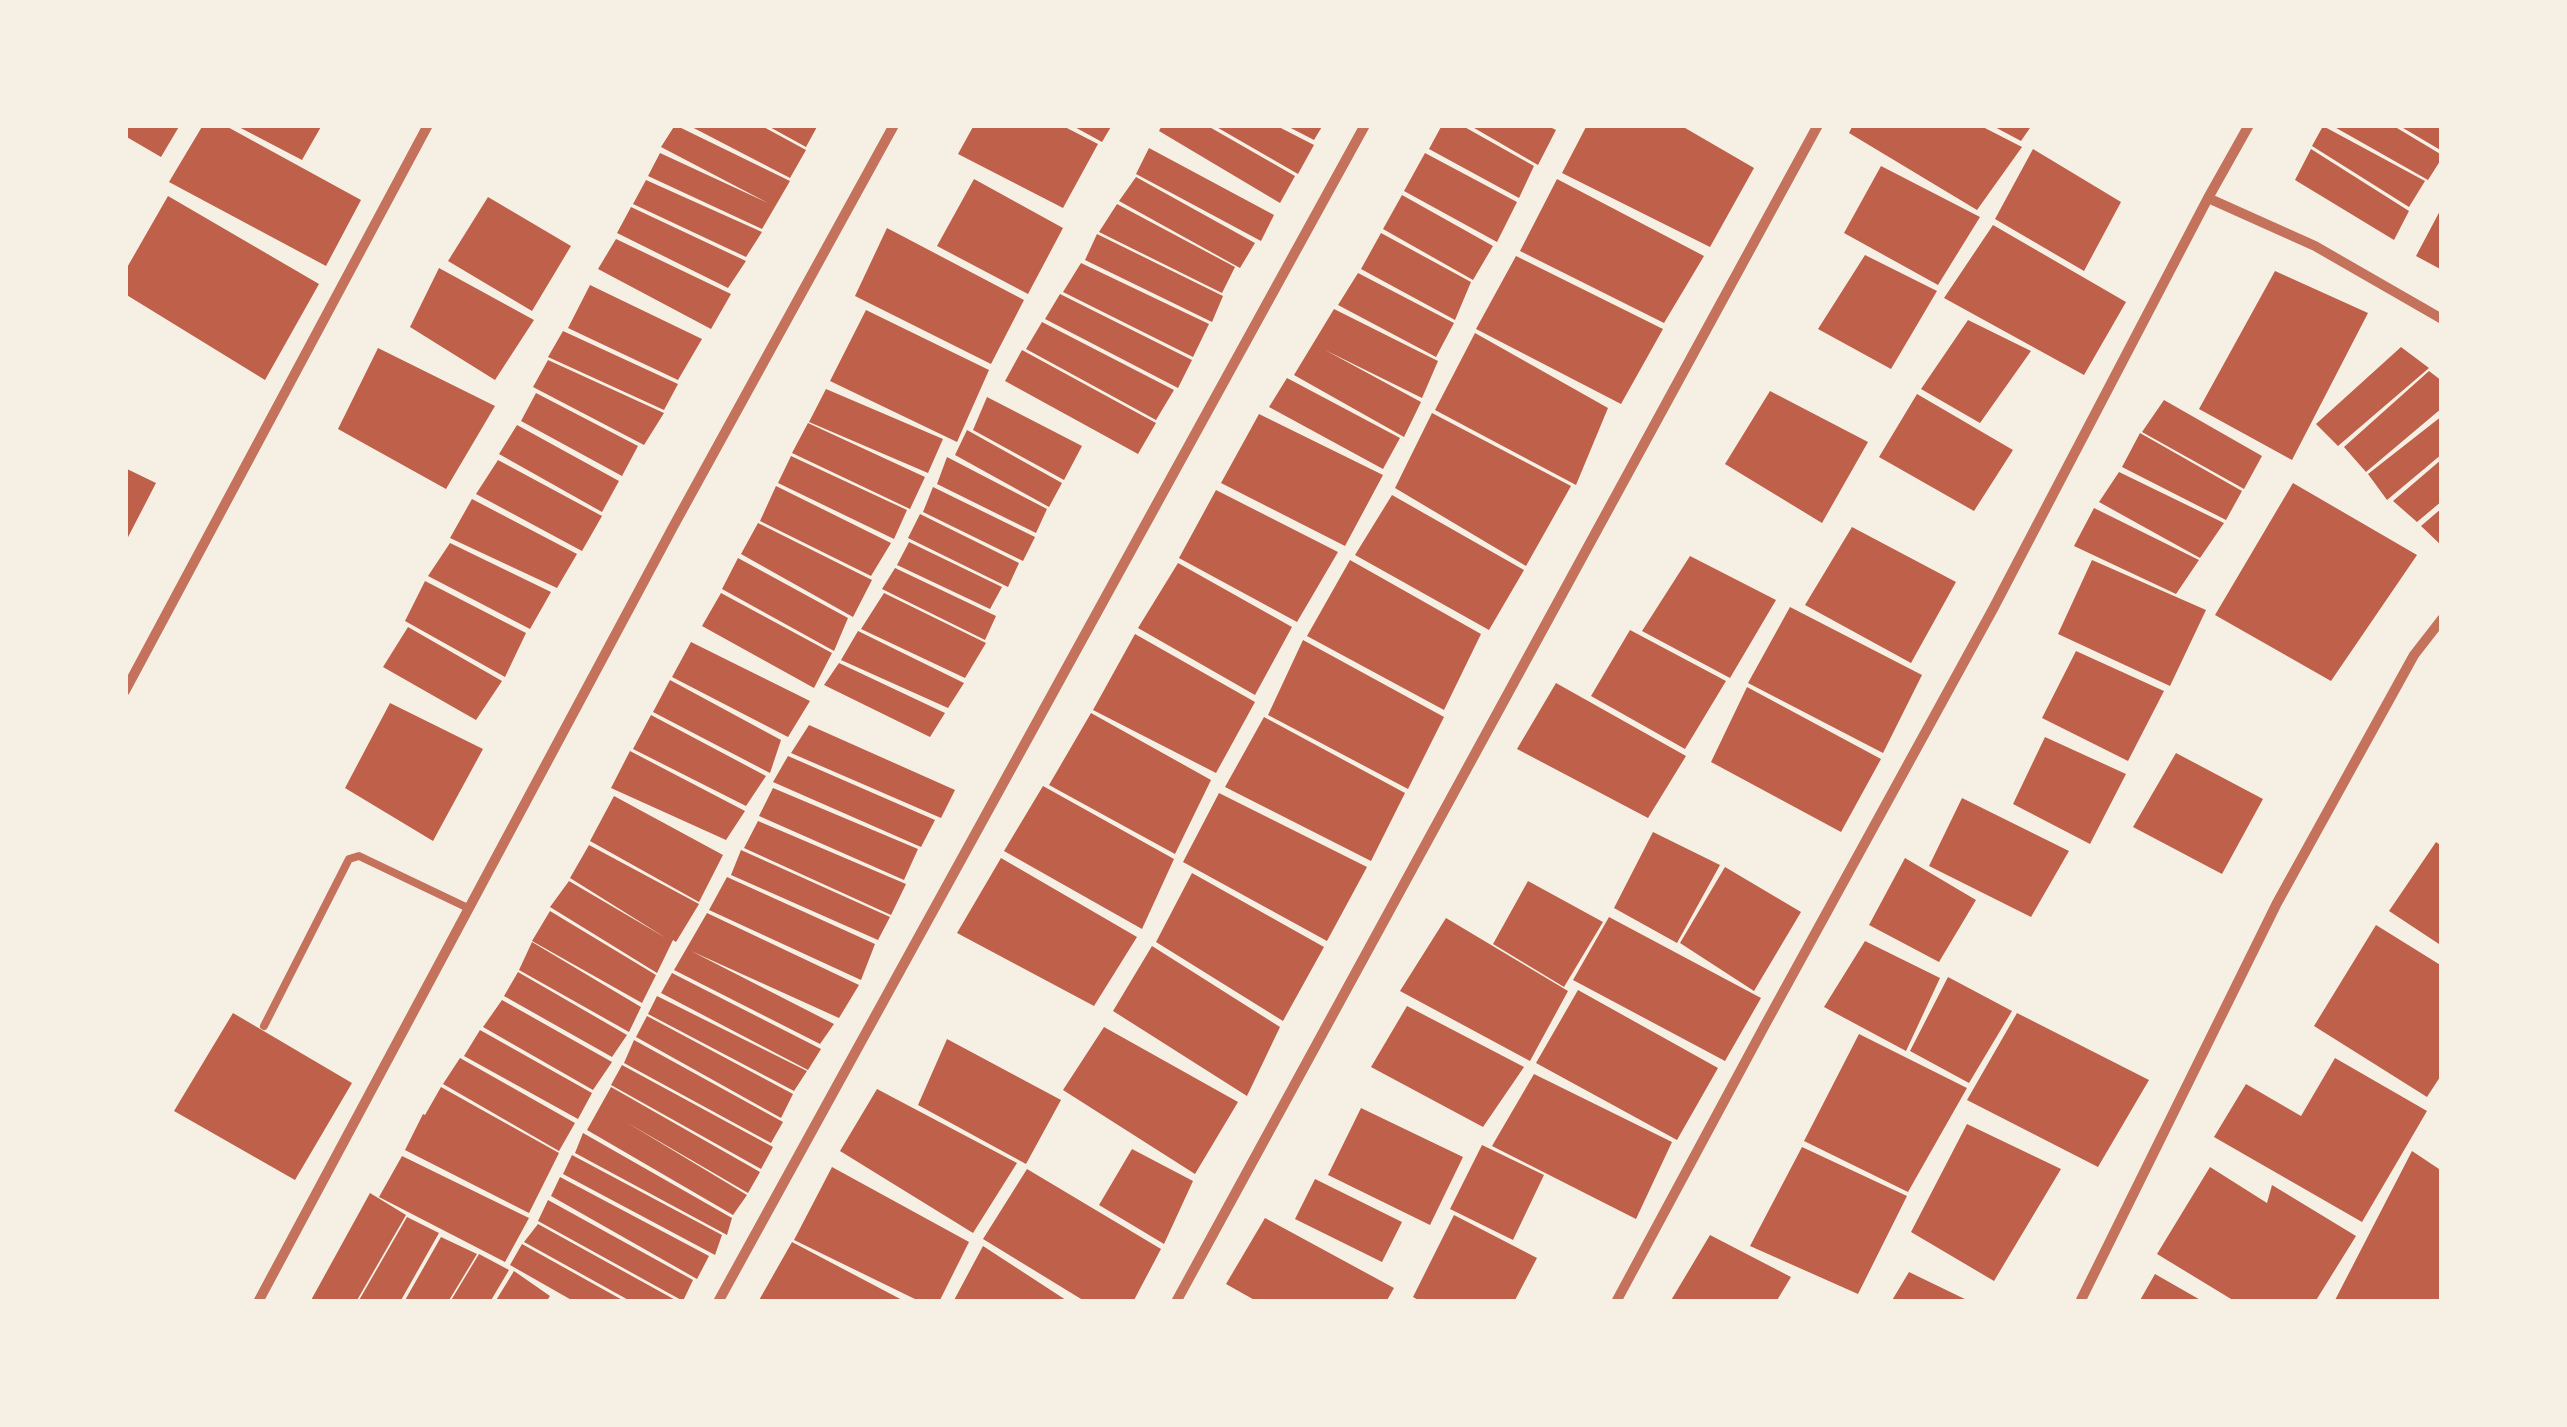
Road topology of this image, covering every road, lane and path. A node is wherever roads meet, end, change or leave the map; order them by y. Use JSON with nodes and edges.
{"nodes":[{"id":1,"x":428,"y":125,"type":"edge"},
{"id":2,"x":894,"y":125,"type":"edge"},
{"id":3,"x":1365,"y":125,"type":"edge"},
{"id":4,"x":1818,"y":125,"type":"edge"},
{"id":5,"x":2249,"y":125,"type":"edge"},
{"id":6,"x":2208,"y":198,"type":"junction"},
{"id":7,"x":2442,"y":319,"type":"edge"},
{"id":8,"x":2442,"y":619,"type":"edge"},
{"id":9,"x":125,"y":691,"type":"edge"},
{"id":10,"x":468,"y":908,"type":"junction"},
{"id":11,"x":264,"y":1026,"type":"dead end"},
{"id":12,"x":258,"y":1302,"type":"edge"},
{"id":13,"x":718,"y":1302,"type":"edge"},
{"id":14,"x":1176,"y":1302,"type":"edge"},
{"id":15,"x":1616,"y":1302,"type":"edge"},
{"id":16,"x":2080,"y":1302,"type":"edge"}],
"edges":[{"from":1,"to":9,"type":"street"},
{"from":2,"to":10,"type":"street"},
{"from":3,"to":13,"type":"street"},
{"from":4,"to":14,"type":"street"},
{"from":5,"to":6,"type":"street"},
{"from":6,"to":7,"type":"street"},
{"from":6,"to":15,"type":"street"},
{"from":8,"to":16,"type":"street"},
{"from":10,"to":11,"type":"lane"},
{"from":10,"to":12,"type":"street"}]}
